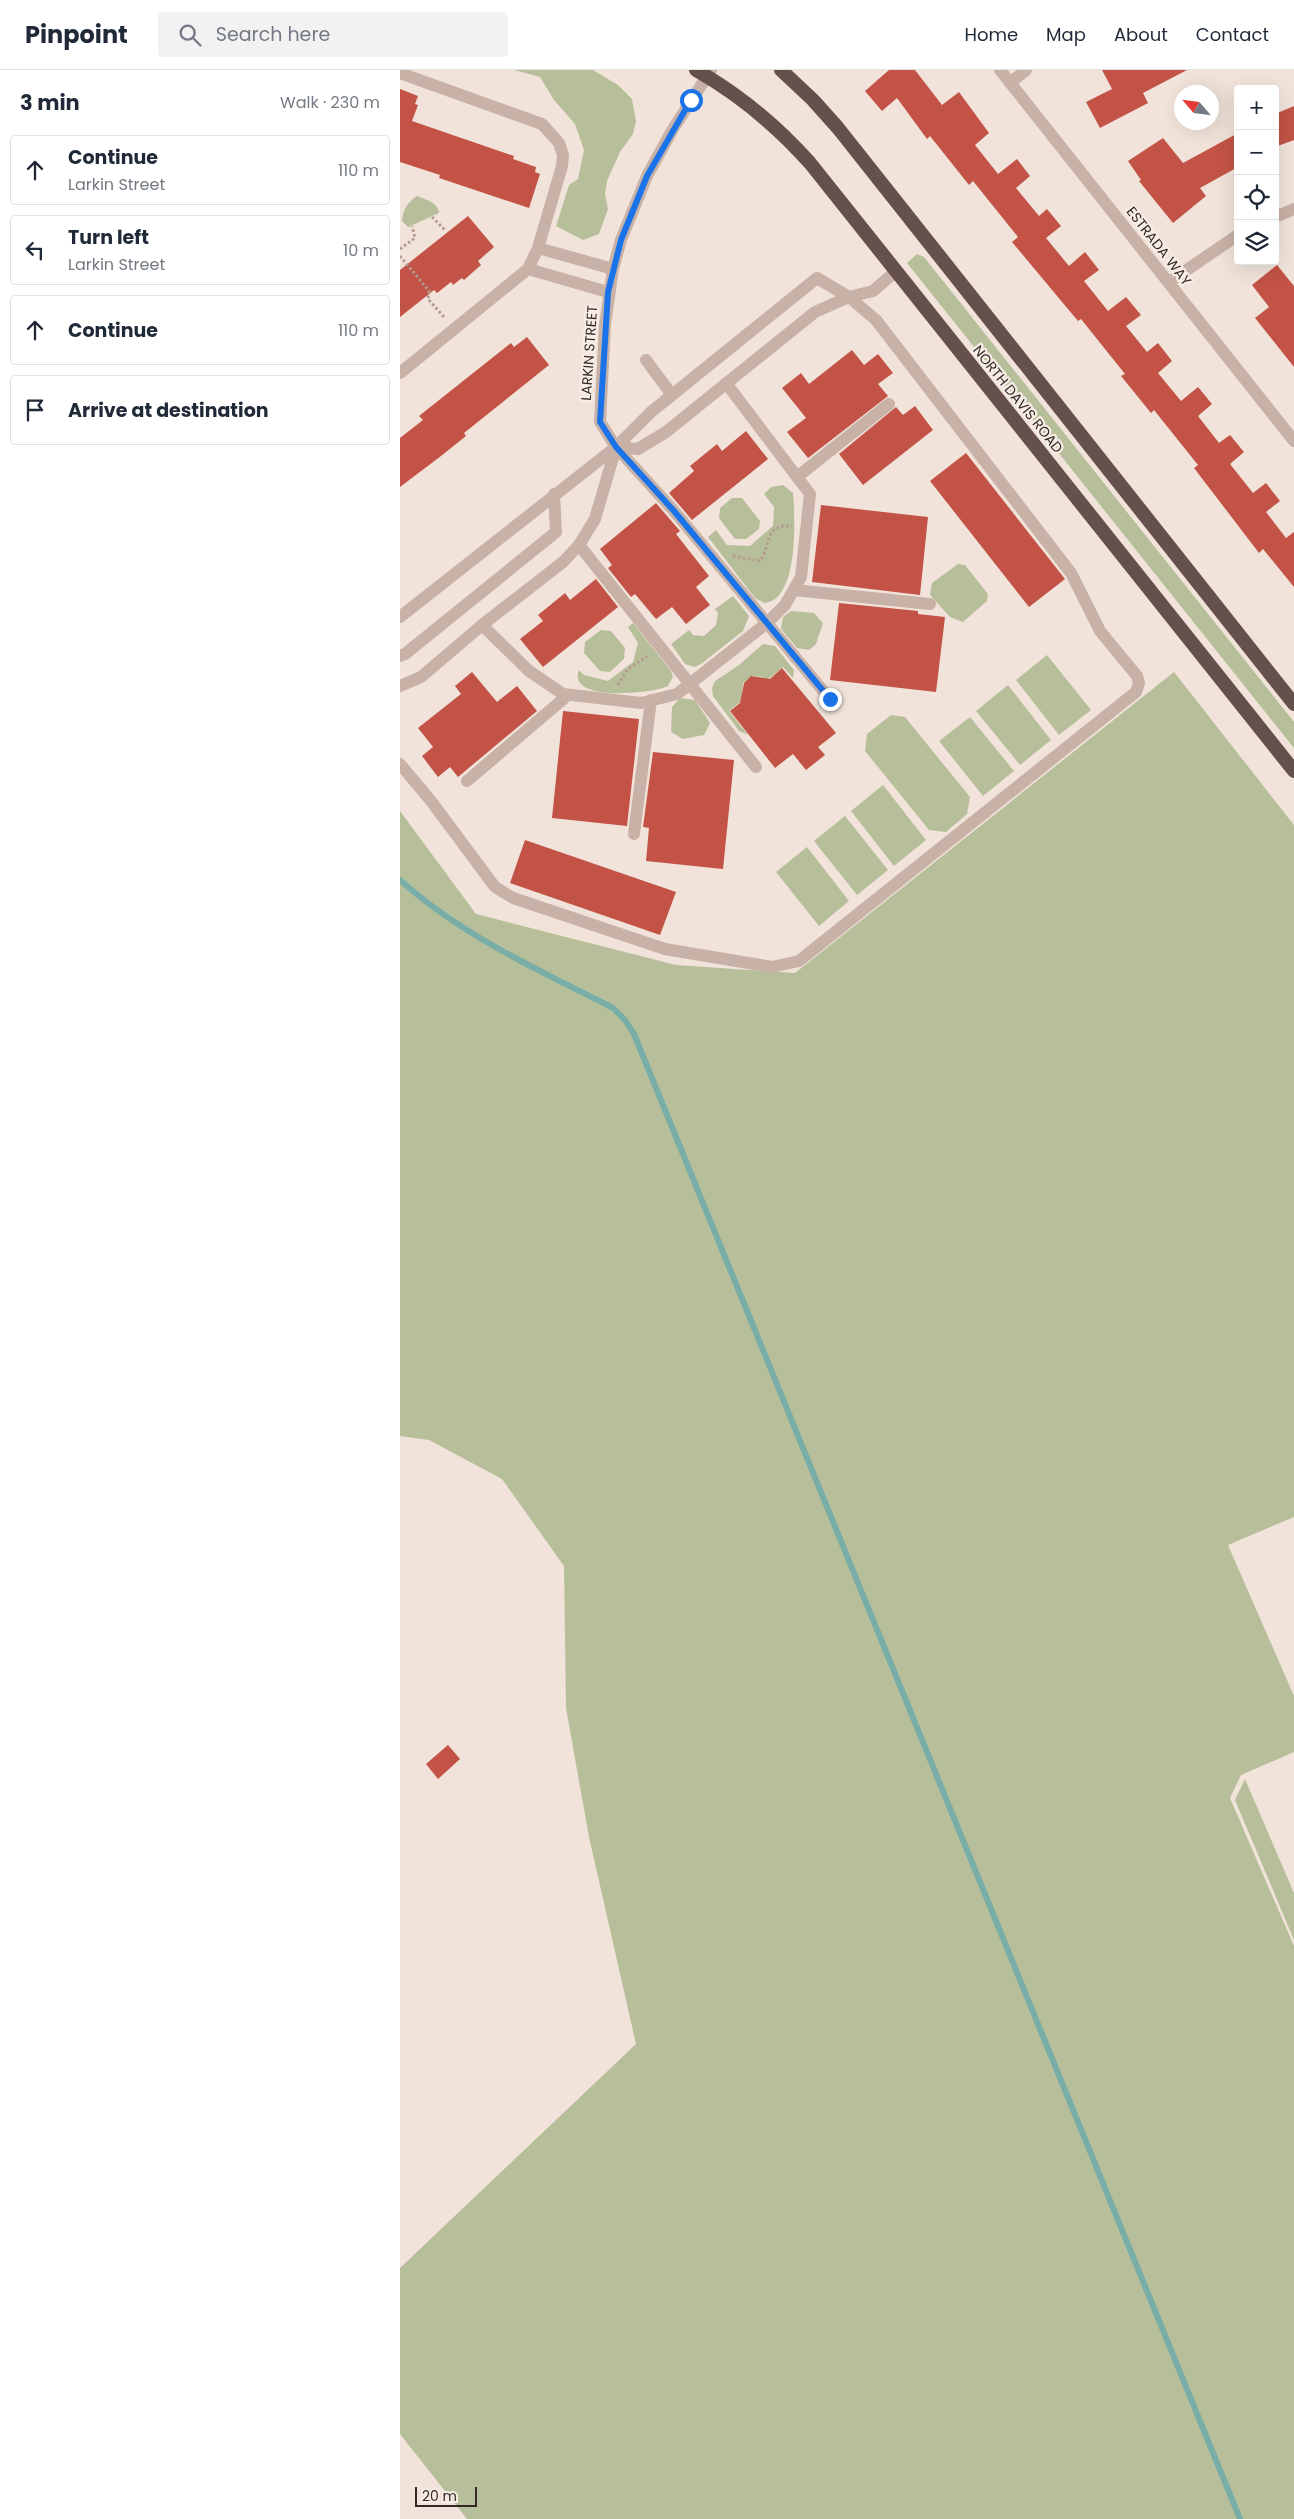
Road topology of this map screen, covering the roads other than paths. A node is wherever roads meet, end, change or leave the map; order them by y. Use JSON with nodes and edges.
{"nodes":[{"id":1,"x":781,"y":70,"type":"edge"},
{"id":2,"x":1000,"y":70,"type":"edge"},
{"id":3,"x":1026,"y":70,"type":"edge"},
{"id":4,"x":705,"y":72,"type":"edge"},
{"id":5,"x":400,"y":73,"type":"edge"},
{"id":6,"x":1010,"y":82,"type":"junction"},
{"id":7,"x":1294,"y":209,"type":"edge"},
{"id":8,"x":1279,"y":215,"type":"edge"},
{"id":9,"x":1234,"y":238,"type":"edge"},
{"id":10,"x":538,"y":248,"type":"junction"},
{"id":11,"x":528,"y":269,"type":"junction"},
{"id":12,"x":613,"y":269,"type":"junction"},
{"id":13,"x":895,"y":272,"type":"junction"},
{"id":14,"x":1169,"y":282,"type":"junction"},
{"id":15,"x":608,"y":292,"type":"junction"},
{"id":16,"x":849,"y":297,"type":"junction"},
{"id":17,"x":646,"y":360,"type":"dead end"},
{"id":18,"x":400,"y":372,"type":"edge"},
{"id":19,"x":726,"y":383,"type":"junction"},
{"id":20,"x":672,"y":395,"type":"junction"},
{"id":21,"x":889,"y":404,"type":"dead end"},
{"id":22,"x":1294,"y":441,"type":"edge"},
{"id":23,"x":616,"y":447,"type":"junction"},
{"id":24,"x":797,"y":477,"type":"junction"},
{"id":25,"x":554,"y":494,"type":"junction"},
{"id":26,"x":580,"y":546,"type":"junction"},
{"id":27,"x":794,"y":590,"type":"junction"},
{"id":28,"x":930,"y":604,"type":"dead end"},
{"id":29,"x":400,"y":617,"type":"edge"},
{"id":30,"x":767,"y":623,"type":"junction"},
{"id":31,"x":482,"y":625,"type":"junction"},
{"id":32,"x":400,"y":656,"type":"edge"},
{"id":33,"x":690,"y":684,"type":"junction"},
{"id":34,"x":400,"y":686,"type":"edge"},
{"id":35,"x":568,"y":695,"type":"junction"},
{"id":36,"x":830,"y":699,"type":"dead end"},
{"id":37,"x":651,"y":700,"type":"junction"},
{"id":38,"x":1294,"y":704,"type":"edge"},
{"id":39,"x":400,"y":764,"type":"edge"},
{"id":40,"x":756,"y":767,"type":"dead end"},
{"id":41,"x":1294,"y":771,"type":"edge"},
{"id":42,"x":467,"y":781,"type":"dead end"},
{"id":43,"x":634,"y":834,"type":"dead end"}],
"edges":[{"from":1,"to":38,"type":"highway","name":"NORTH DAVIS ROAD"},
{"from":2,"to":6,"type":"street","name":"ESTRADA WAY"},
{"from":3,"to":6,"type":"street"},
{"from":4,"to":12,"type":"street","name":"LARKIN STREET"},
{"from":4,"to":13,"type":"highway","name":"NORTH DAVIS ROAD"},
{"from":5,"to":10,"type":"street"},
{"from":6,"to":14,"type":"street","name":"ESTRADA WAY"},
{"from":7,"to":8,"type":"street"},
{"from":9,"to":14,"type":"street"},
{"from":10,"to":11,"type":"street"},
{"from":10,"to":12,"type":"street"},
{"from":11,"to":15,"type":"street"},
{"from":11,"to":18,"type":"street"},
{"from":12,"to":15,"type":"street","name":"LARKIN STREET"},
{"from":13,"to":16,"type":"street"},
{"from":13,"to":41,"type":"highway","name":"NORTH DAVIS ROAD"},
{"from":14,"to":22,"type":"street","name":"ESTRADA WAY"},
{"from":15,"to":23,"type":"street","name":"LARKIN STREET"},
{"from":16,"to":19,"type":"street"},
{"from":16,"to":20,"type":"street"},
{"from":16,"to":39,"type":"street"},
{"from":17,"to":20,"type":"street"},
{"from":19,"to":23,"type":"street"},
{"from":19,"to":24,"type":"street"},
{"from":20,"to":23,"type":"street"},
{"from":21,"to":24,"type":"street"},
{"from":23,"to":25,"type":"street"},
{"from":23,"to":26,"type":"street"},
{"from":23,"to":30,"type":"street","name":"LARKIN STREET"},
{"from":24,"to":27,"type":"street"},
{"from":25,"to":29,"type":"street"},
{"from":25,"to":32,"type":"street"},
{"from":26,"to":31,"type":"street"},
{"from":26,"to":33,"type":"street"},
{"from":27,"to":28,"type":"street"},
{"from":27,"to":30,"type":"street"},
{"from":30,"to":33,"type":"street"},
{"from":30,"to":36,"type":"street","name":"LARKIN STREET"},
{"from":31,"to":34,"type":"street"},
{"from":31,"to":35,"type":"street"},
{"from":33,"to":37,"type":"street"},
{"from":33,"to":40,"type":"street"},
{"from":35,"to":37,"type":"street"},
{"from":35,"to":42,"type":"street"},
{"from":37,"to":43,"type":"street"}]}
